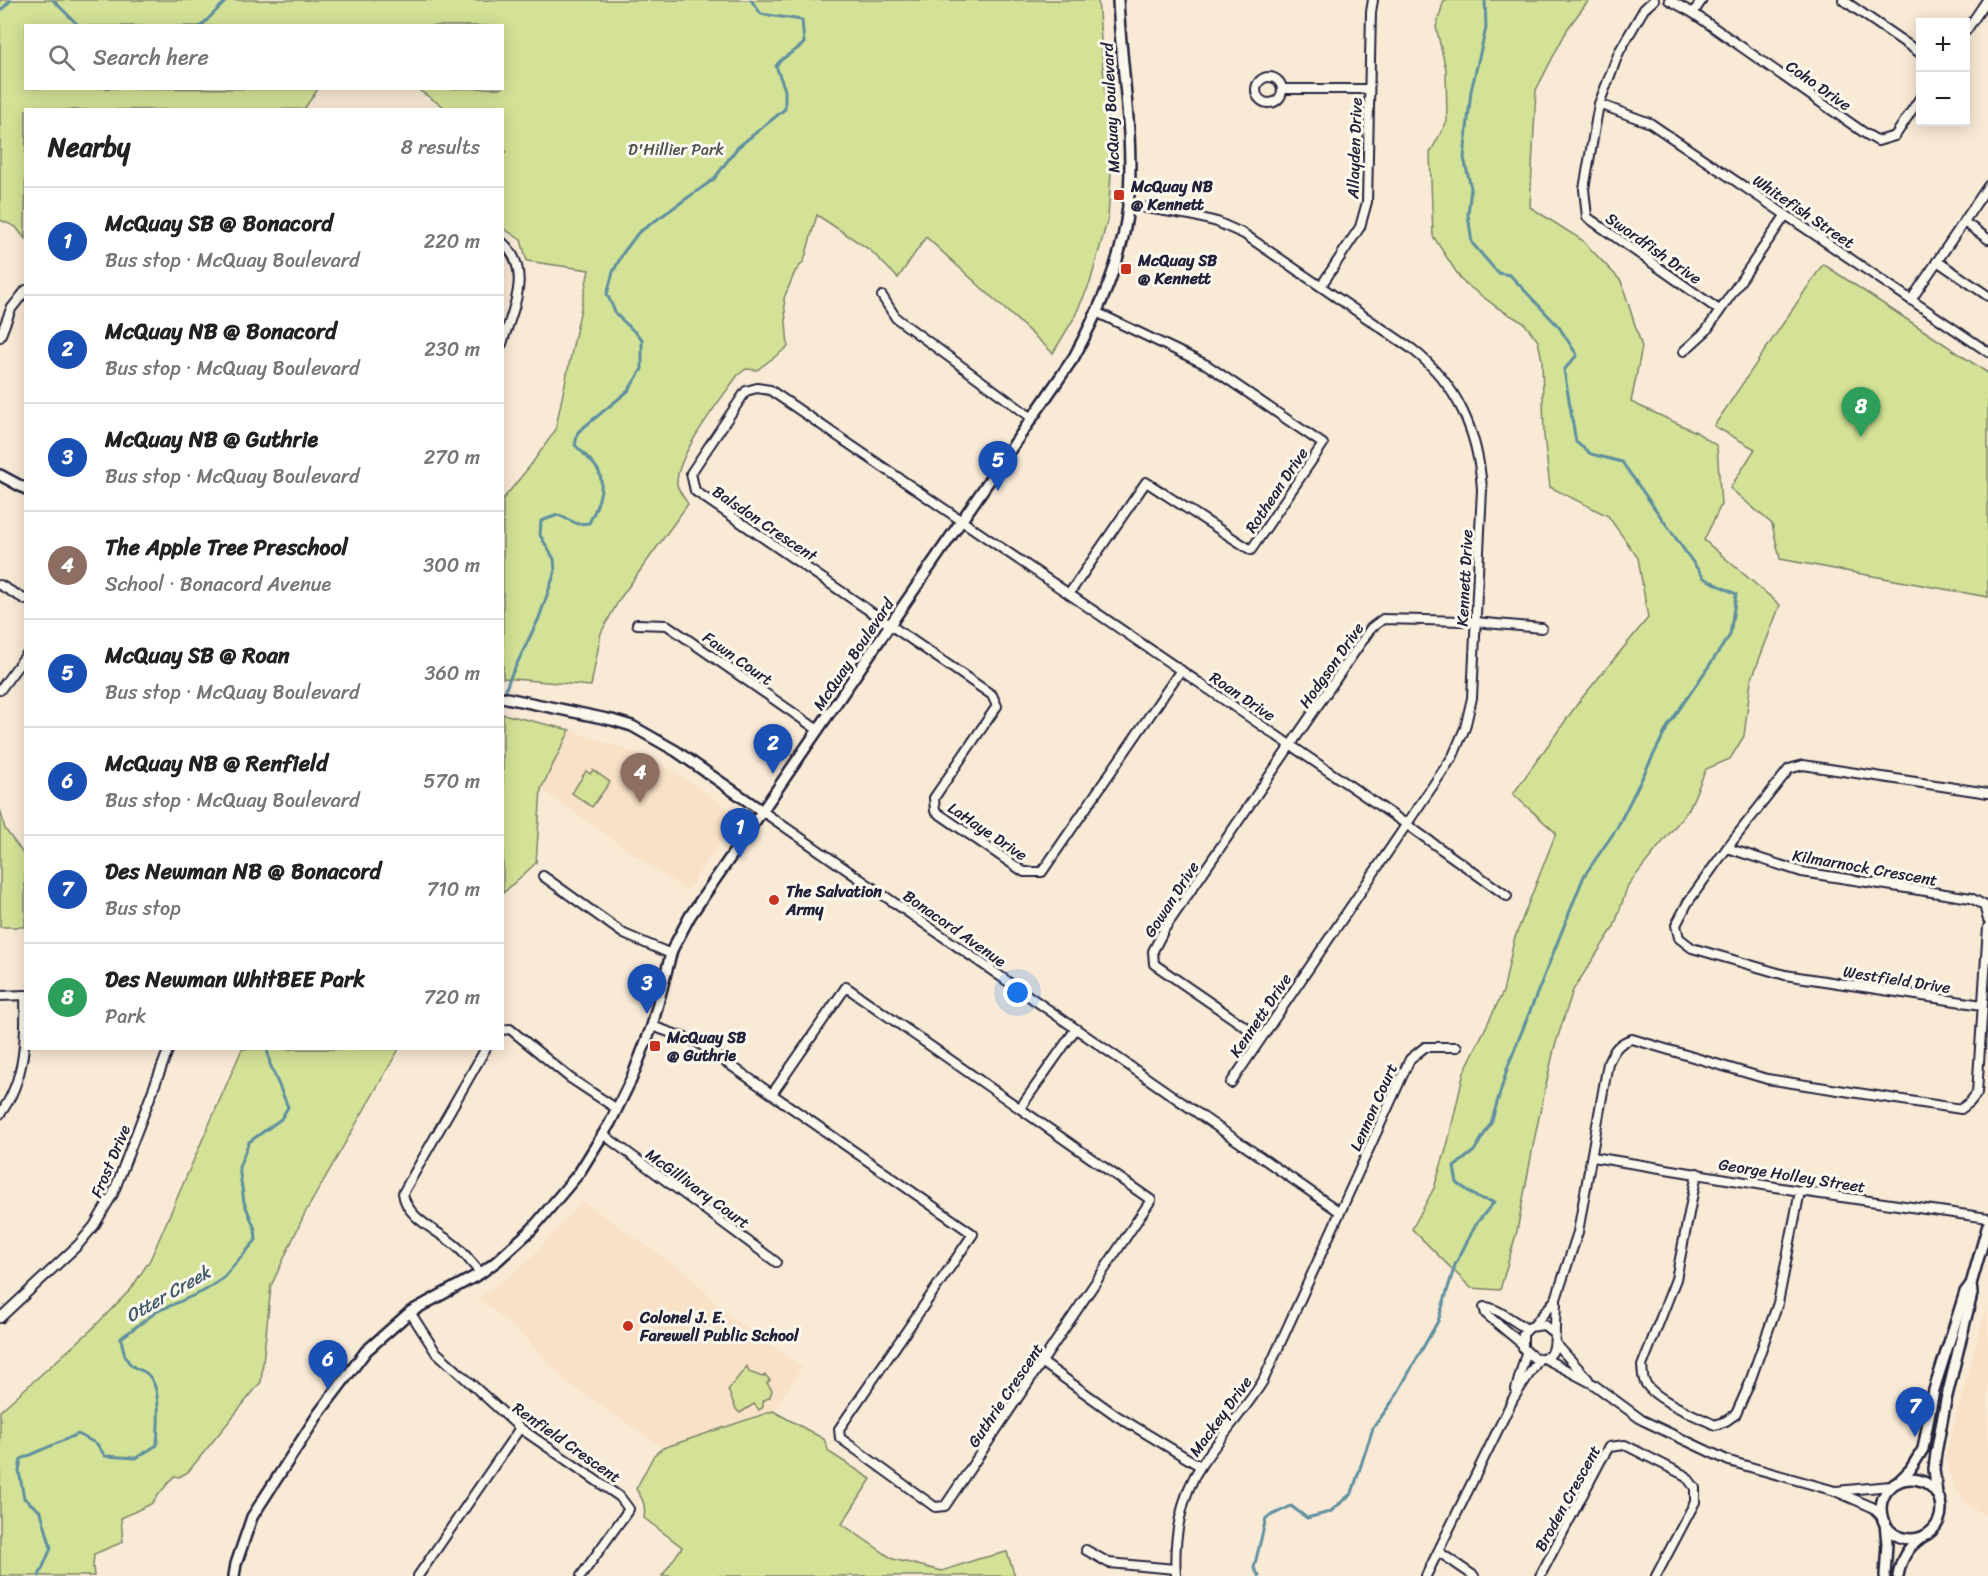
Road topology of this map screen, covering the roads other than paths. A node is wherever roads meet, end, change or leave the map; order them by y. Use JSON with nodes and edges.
{"nodes":[{"id":1,"x":1118,"y":0,"type":"edge"},
{"id":2,"x":1373,"y":0,"type":"edge"},
{"id":3,"x":1654,"y":0,"type":"edge"},
{"id":4,"x":1669,"y":0,"type":"edge"},
{"id":5,"x":1702,"y":0,"type":"edge"},
{"id":6,"x":1843,"y":0,"type":"edge"},
{"id":7,"x":1987,"y":0,"type":"edge"},
{"id":8,"x":1693,"y":14,"type":"junction"},
{"id":9,"x":1970,"y":24,"type":"edge"},
{"id":10,"x":1916,"y":50,"type":"edge"},
{"id":11,"x":1370,"y":88,"type":"junction"},
{"id":12,"x":1282,"y":89,"type":"dead end"},
{"id":13,"x":1599,"y":104,"type":"junction"},
{"id":14,"x":1916,"y":104,"type":"edge"},
{"id":15,"x":1988,"y":186,"type":"edge"},
{"id":16,"x":1128,"y":205,"type":"junction"},
{"id":17,"x":1785,"y":216,"type":"junction"},
{"id":18,"x":1964,"y":222,"type":"junction"},
{"id":19,"x":1988,"y":239,"type":"edge"},
{"id":20,"x":504,"y":244,"type":"edge"},
{"id":21,"x":1937,"y":261,"type":"junction"},
{"id":22,"x":1321,"y":286,"type":"junction"},
{"id":23,"x":24,"y":293,"type":"edge"},
{"id":24,"x":882,"y":296,"type":"dead end"},
{"id":25,"x":1988,"y":296,"type":"edge"},
{"id":26,"x":1911,"y":300,"type":"junction"},
{"id":27,"x":1719,"y":310,"type":"junction"},
{"id":28,"x":1098,"y":313,"type":"junction"},
{"id":29,"x":0,"y":337,"type":"edge"},
{"id":30,"x":504,"y":337,"type":"edge"},
{"id":31,"x":1684,"y":351,"type":"dead end"},
{"id":32,"x":1988,"y":352,"type":"edge"},
{"id":33,"x":1032,"y":418,"type":"junction"},
{"id":34,"x":0,"y":475,"type":"edge"},
{"id":35,"x":24,"y":488,"type":"edge"},
{"id":36,"x":962,"y":520,"type":"junction"},
{"id":37,"x":0,"y":585,"type":"edge"},
{"id":38,"x":1069,"y":594,"type":"junction"},
{"id":39,"x":24,"y":599,"type":"edge"},
{"id":40,"x":1476,"y":623,"type":"junction"},
{"id":41,"x":638,"y":624,"type":"dead end"},
{"id":42,"x":891,"y":625,"type":"junction"},
{"id":43,"x":1542,"y":628,"type":"dead end"},
{"id":44,"x":24,"y":658,"type":"edge"},
{"id":45,"x":1181,"y":670,"type":"junction"},
{"id":46,"x":0,"y":690,"type":"edge"},
{"id":47,"x":504,"y":697,"type":"edge"},
{"id":48,"x":818,"y":730,"type":"junction"},
{"id":49,"x":1292,"y":746,"type":"junction"},
{"id":50,"x":1988,"y":792,"type":"edge"},
{"id":51,"x":762,"y":811,"type":"junction"},
{"id":52,"x":1406,"y":824,"type":"junction"},
{"id":53,"x":1727,"y":848,"type":"junction"},
{"id":54,"x":543,"y":876,"type":"dead end"},
{"id":55,"x":1507,"y":896,"type":"dead end"},
{"id":56,"x":1988,"y":920,"type":"edge"},
{"id":57,"x":1988,"y":927,"type":"edge"},
{"id":58,"x":671,"y":954,"type":"junction"},
{"id":59,"x":24,"y":995,"type":"edge"},
{"id":60,"x":0,"y":996,"type":"edge"},
{"id":61,"x":1982,"y":1005,"type":"junction"},
{"id":62,"x":652,"y":1026,"type":"junction"},
{"id":63,"x":504,"y":1030,"type":"edge"},
{"id":64,"x":1074,"y":1030,"type":"junction"},
{"id":65,"x":1260,"y":1037,"type":"junction"},
{"id":66,"x":1457,"y":1047,"type":"dead end"},
{"id":67,"x":24,"y":1050,"type":"edge"},
{"id":68,"x":168,"y":1050,"type":"edge"},
{"id":69,"x":485,"y":1050,"type":"edge"},
{"id":70,"x":1231,"y":1083,"type":"dead end"},
{"id":71,"x":772,"y":1094,"type":"junction"},
{"id":72,"x":1020,"y":1108,"type":"junction"},
{"id":73,"x":618,"y":1109,"type":"junction"},
{"id":74,"x":0,"y":1114,"type":"edge"},
{"id":75,"x":604,"y":1135,"type":"junction"},
{"id":76,"x":1593,"y":1157,"type":"junction"},
{"id":77,"x":1696,"y":1173,"type":"junction"},
{"id":78,"x":1800,"y":1191,"type":"junction"},
{"id":79,"x":1340,"y":1212,"type":"junction"},
{"id":80,"x":1988,"y":1218,"type":"edge"},
{"id":81,"x":1988,"y":1225,"type":"edge"},
{"id":82,"x":776,"y":1262,"type":"dead end"},
{"id":83,"x":481,"y":1273,"type":"junction"},
{"id":84,"x":1971,"y":1284,"type":"junction"},
{"id":85,"x":1556,"y":1299,"type":"junction"},
{"id":86,"x":410,"y":1312,"type":"junction"},
{"id":87,"x":0,"y":1318,"type":"edge"},
{"id":88,"x":1531,"y":1327,"type":"junction"},
{"id":89,"x":1555,"y":1334,"type":"junction"},
{"id":90,"x":1522,"y":1344,"type":"junction"},
{"id":91,"x":1556,"y":1344,"type":"junction"},
{"id":92,"x":1526,"y":1353,"type":"junction"},
{"id":93,"x":1541,"y":1358,"type":"junction"},
{"id":94,"x":1043,"y":1363,"type":"junction"},
{"id":95,"x":1593,"y":1384,"type":"junction"},
{"id":96,"x":1513,"y":1399,"type":"junction"},
{"id":97,"x":520,"y":1428,"type":"junction"},
{"id":98,"x":1200,"y":1466,"type":"junction"},
{"id":99,"x":1894,"y":1484,"type":"junction"},
{"id":100,"x":1835,"y":1491,"type":"junction"},
{"id":101,"x":1937,"y":1494,"type":"junction"},
{"id":102,"x":1883,"y":1519,"type":"junction"},
{"id":103,"x":1923,"y":1536,"type":"junction"},
{"id":104,"x":1086,"y":1550,"type":"dead end"},
{"id":105,"x":1439,"y":1552,"type":"junction"},
{"id":106,"x":1175,"y":1573,"type":"edge"},
{"id":107,"x":234,"y":1576,"type":"edge"},
{"id":108,"x":418,"y":1576,"type":"edge"},
{"id":109,"x":581,"y":1576,"type":"edge"},
{"id":110,"x":1426,"y":1576,"type":"edge"},
{"id":111,"x":1474,"y":1576,"type":"edge"},
{"id":112,"x":1540,"y":1576,"type":"edge"},
{"id":113,"x":1656,"y":1576,"type":"edge"},
{"id":114,"x":1885,"y":1576,"type":"edge"},
{"id":115,"x":1898,"y":1576,"type":"edge"}],
"edges":[{"from":1,"to":16,"type":"street","name":"McQuay Boulevard"},
{"from":2,"to":11,"type":"street","name":"Allayden Drive"},
{"from":3,"to":13,"type":"street","name":"Swordfish Drive"},
{"from":4,"to":8,"type":"street"},
{"from":5,"to":8,"type":"street"},
{"from":6,"to":10,"type":"street"},
{"from":7,"to":9,"type":"street"},
{"from":8,"to":14,"type":"street","name":"Coho Drive"},
{"from":11,"to":12,"type":"street"},
{"from":11,"to":22,"type":"street","name":"Allayden Drive"},
{"from":13,"to":17,"type":"street","name":"Whitefish Street"},
{"from":13,"to":27,"type":"street","name":"Swordfish Drive"},
{"from":15,"to":18,"type":"street"},
{"from":16,"to":22,"type":"street","name":"Kennett Drive"},
{"from":16,"to":28,"type":"street","name":"McQuay Boulevard"},
{"from":17,"to":26,"type":"street","name":"Whitefish Street"},
{"from":17,"to":27,"type":"street"},
{"from":18,"to":19,"type":"street"},
{"from":18,"to":21,"type":"street"},
{"from":20,"to":30,"type":"street"},
{"from":21,"to":25,"type":"street"},
{"from":21,"to":26,"type":"street"},
{"from":22,"to":40,"type":"street","name":"Kennett Drive"},
{"from":23,"to":29,"type":"street"},
{"from":24,"to":33,"type":"street"},
{"from":26,"to":32,"type":"street","name":"Whitefish Street"},
{"from":27,"to":31,"type":"street"},
{"from":28,"to":33,"type":"street","name":"McQuay Boulevard"},
{"from":28,"to":38,"type":"street","name":"Rothean Drive"},
{"from":33,"to":36,"type":"street","name":"McQuay Boulevard"},
{"from":34,"to":35,"type":"street"},
{"from":36,"to":38,"type":"street","name":"Roan Drive"},
{"from":36,"to":42,"type":"street","name":"McQuay Boulevard"},
{"from":36,"to":42,"type":"street","name":"Balsdon Crescent"},
{"from":37,"to":39,"type":"street"},
{"from":38,"to":45,"type":"street","name":"Roan Drive"},
{"from":40,"to":43,"type":"street"},
{"from":40,"to":49,"type":"street","name":"Hodgson Drive"},
{"from":40,"to":52,"type":"street","name":"Kennett Drive"},
{"from":41,"to":48,"type":"street","name":"Fawn Court"},
{"from":42,"to":45,"type":"street","name":"LaHaye Drive"},
{"from":42,"to":48,"type":"street","name":"McQuay Boulevard"},
{"from":44,"to":46,"type":"street"},
{"from":45,"to":49,"type":"street","name":"Roan Drive"},
{"from":47,"to":51,"type":"street","name":"Bonacord Avenue"},
{"from":48,"to":51,"type":"street","name":"McQuay Boulevard"},
{"from":49,"to":52,"type":"street","name":"Roan Drive"},
{"from":49,"to":65,"type":"street","name":"Gowan Drive"},
{"from":50,"to":53,"type":"street","name":"Westfield Drive"},
{"from":51,"to":58,"type":"street","name":"McQuay Boulevard"},
{"from":51,"to":64,"type":"street","name":"Bonacord Avenue"},
{"from":52,"to":55,"type":"street","name":"Roan Drive"},
{"from":52,"to":65,"type":"street","name":"Kennett Drive"},
{"from":53,"to":56,"type":"street","name":"Kilmarnock Crescent"},
{"from":53,"to":61,"type":"street","name":"Westfield Drive"},
{"from":54,"to":58,"type":"street"},
{"from":57,"to":61,"type":"street"},
{"from":58,"to":62,"type":"street","name":"McQuay Boulevard"},
{"from":59,"to":60,"type":"street"},
{"from":61,"to":76,"type":"street"},
{"from":62,"to":71,"type":"street","name":"Guthrie Crescent"},
{"from":62,"to":73,"type":"street","name":"McQuay Boulevard"},
{"from":63,"to":73,"type":"street"},
{"from":64,"to":72,"type":"street"},
{"from":64,"to":79,"type":"street","name":"Bonacord Avenue"},
{"from":65,"to":70,"type":"street","name":"Kennett Drive"},
{"from":66,"to":79,"type":"street","name":"Lennon Court"},
{"from":67,"to":74,"type":"street"},
{"from":68,"to":87,"type":"street","name":"Frost Drive"},
{"from":69,"to":83,"type":"street"},
{"from":71,"to":72,"type":"street","name":"Guthrie Crescent"},
{"from":71,"to":94,"type":"street","name":"Guthrie Crescent"},
{"from":72,"to":94,"type":"street","name":"Guthrie Crescent"},
{"from":73,"to":75,"type":"street","name":"McQuay Boulevard"},
{"from":75,"to":82,"type":"street","name":"McGillivary Court"},
{"from":75,"to":83,"type":"street","name":"McQuay Boulevard"},
{"from":76,"to":77,"type":"street","name":"George Holley Street"},
{"from":76,"to":85,"type":"street"},
{"from":77,"to":78,"type":"street","name":"George Holley Street"},
{"from":77,"to":78,"type":"street"},
{"from":78,"to":80,"type":"street","name":"George Holley Street"},
{"from":79,"to":98,"type":"street","name":"Mackey Drive"},
{"from":81,"to":84,"type":"street"},
{"from":83,"to":86,"type":"street","name":"McQuay Boulevard"},
{"from":84,"to":99,"type":"street"},
{"from":84,"to":101,"type":"street"},
{"from":85,"to":88,"type":"street"},
{"from":85,"to":89,"type":"street"},
{"from":86,"to":97,"type":"street","name":"Renfield Crescent"},
{"from":86,"to":107,"type":"street","name":"McQuay Boulevard"},
{"from":88,"to":89,"type":"street"},
{"from":88,"to":90,"type":"street"},
{"from":88,"to":90,"type":"street"},
{"from":89,"to":91,"type":"street"},
{"from":90,"to":92,"type":"street"},
{"from":91,"to":93,"type":"street"},
{"from":91,"to":95,"type":"street"},
{"from":92,"to":93,"type":"street"},
{"from":92,"to":96,"type":"street"},
{"from":93,"to":95,"type":"street"},
{"from":93,"to":96,"type":"street"},
{"from":94,"to":98,"type":"street"},
{"from":95,"to":100,"type":"street"},
{"from":96,"to":105,"type":"street"},
{"from":97,"to":108,"type":"street"},
{"from":97,"to":109,"type":"street","name":"Renfield Crescent"},
{"from":98,"to":106,"type":"street","name":"Mackey Drive"},
{"from":99,"to":100,"type":"street"},
{"from":99,"to":101,"type":"street"},
{"from":99,"to":102,"type":"street"},
{"from":100,"to":102,"type":"street"},
{"from":101,"to":103,"type":"street"},
{"from":102,"to":103,"type":"street"},
{"from":102,"to":114,"type":"street"},
{"from":103,"to":115,"type":"street"},
{"from":104,"to":106,"type":"street"},
{"from":105,"to":110,"type":"street"},
{"from":105,"to":111,"type":"street"},
{"from":112,"to":113,"type":"street","name":"Broden Crescent"}]}
